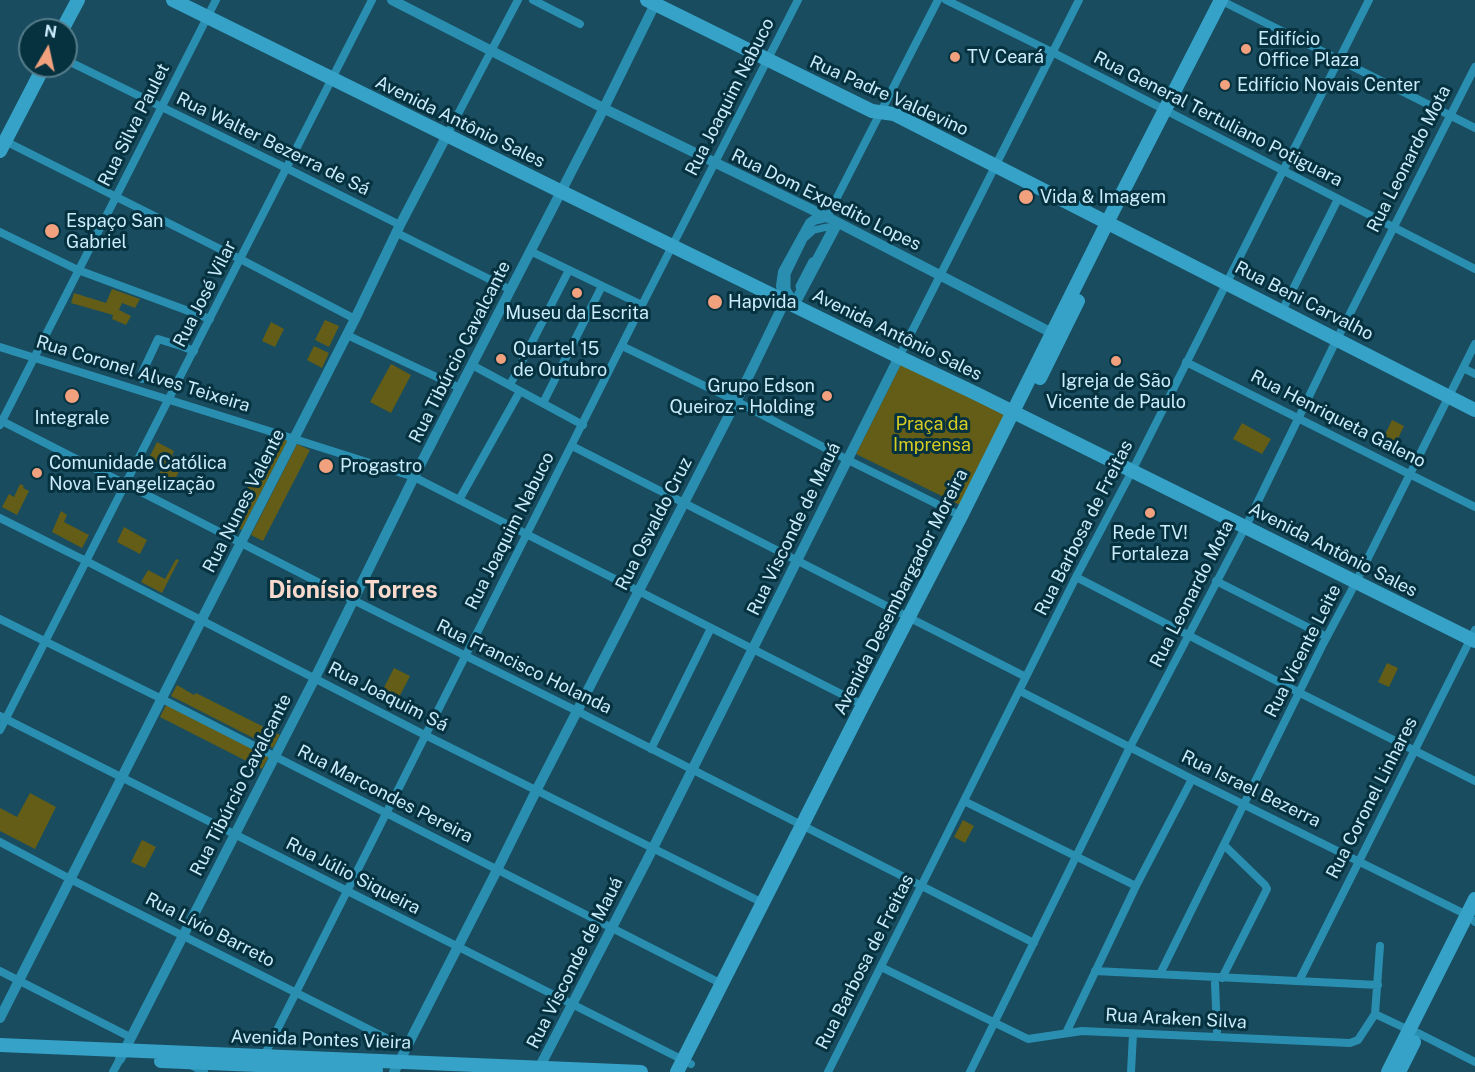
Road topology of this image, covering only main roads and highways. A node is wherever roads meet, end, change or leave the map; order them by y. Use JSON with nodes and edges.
{"nodes":[{"id":1,"x":68,"y":0,"type":"edge"},
{"id":2,"x":78,"y":0,"type":"edge"},
{"id":3,"x":173,"y":0,"type":"edge"},
{"id":4,"x":653,"y":1,"type":"edge"},
{"id":5,"x":1226,"y":1,"type":"edge"},
{"id":6,"x":59,"y":18,"type":"edge"},
{"id":7,"x":68,"y":18,"type":"edge"},
{"id":8,"x":29,"y":78,"type":"edge"},
{"id":9,"x":37,"y":78,"type":"edge"},
{"id":10,"x":2,"y":142,"type":"edge"},
{"id":11,"x":1112,"y":223,"type":"junction"},
{"id":12,"x":1475,"y":410,"type":"edge"},
{"id":13,"x":1017,"y":414,"type":"junction"},
{"id":14,"x":912,"y":619,"type":"junction"},
{"id":15,"x":1473,"y":637,"type":"edge"},
{"id":16,"x":806,"y":828,"type":"junction"},
{"id":17,"x":1475,"y":899,"type":"edge"},
{"id":18,"x":1473,"y":919,"type":"edge"},
{"id":19,"x":1414,"y":1031,"type":"junction"},
{"id":20,"x":0,"y":1045,"type":"edge"},
{"id":21,"x":0,"y":1054,"type":"edge"},
{"id":22,"x":119,"y":1061,"type":"edge"},
{"id":23,"x":684,"y":1067,"type":"edge"},
{"id":24,"x":396,"y":1068,"type":"edge"},
{"id":25,"x":249,"y":1069,"type":"edge"},
{"id":26,"x":538,"y":1070,"type":"edge"},
{"id":27,"x":434,"y":1072,"type":"edge"},
{"id":28,"x":641,"y":1072,"type":"edge"},
{"id":29,"x":1388,"y":1072,"type":"edge"},
{"id":30,"x":1399,"y":1072,"type":"edge"}],
"edges":[{"from":1,"to":6,"type":"main road"},
{"from":2,"to":7,"type":"main road"},
{"from":3,"to":13,"type":"main road","name":"Avenida Antônio Sales"},
{"from":4,"to":11,"type":"main road","name":"Rua Padre Valdevino"},
{"from":5,"to":11,"type":"main road","name":"Avenida Desembargador Moreira"},
{"from":8,"to":10,"type":"main road"},
{"from":9,"to":10,"type":"main road"},
{"from":11,"to":12,"type":"main road","name":"Rua Beni Carvalho"},
{"from":11,"to":13,"type":"main road","name":"Avenida Desembargador Moreira"},
{"from":11,"to":13,"type":"main road","name":"Avenida Desembargador Moreira"},
{"from":13,"to":14,"type":"main road","name":"Avenida Desembargador Moreira"},
{"from":13,"to":14,"type":"main road","name":"Avenida Desembargador Moreira"},
{"from":13,"to":15,"type":"main road","name":"Avenida Antônio Sales"},
{"from":14,"to":16,"type":"main road","name":"Avenida Desembargador Moreira"},
{"from":14,"to":16,"type":"main road","name":"Avenida Desembargador Moreira"},
{"from":16,"to":23,"type":"main road","name":"Avenida Desembargador Moreira"},
{"from":16,"to":23,"type":"main road","name":"Avenida Desembargador Moreira"},
{"from":17,"to":18,"type":"main road"},
{"from":18,"to":19,"type":"main road"},
{"from":19,"to":29,"type":"main road"},
{"from":19,"to":30,"type":"main road"},
{"from":20,"to":22,"type":"main road","name":"Avenida Pontes Vieira"},
{"from":21,"to":22,"type":"main road","name":"Avenida Pontes Vieira"},
{"from":22,"to":24,"type":"main road","name":"Avenida Pontes Vieira"},
{"from":22,"to":25,"type":"main road","name":"Avenida Pontes Vieira"},
{"from":24,"to":25,"type":"main road","name":"Avenida Pontes Vieira"},
{"from":24,"to":26,"type":"main road","name":"Avenida Pontes Vieira"},
{"from":24,"to":27,"type":"main road","name":"Avenida Pontes Vieira"},
{"from":26,"to":28,"type":"main road","name":"Avenida Pontes Vieira"}]}
